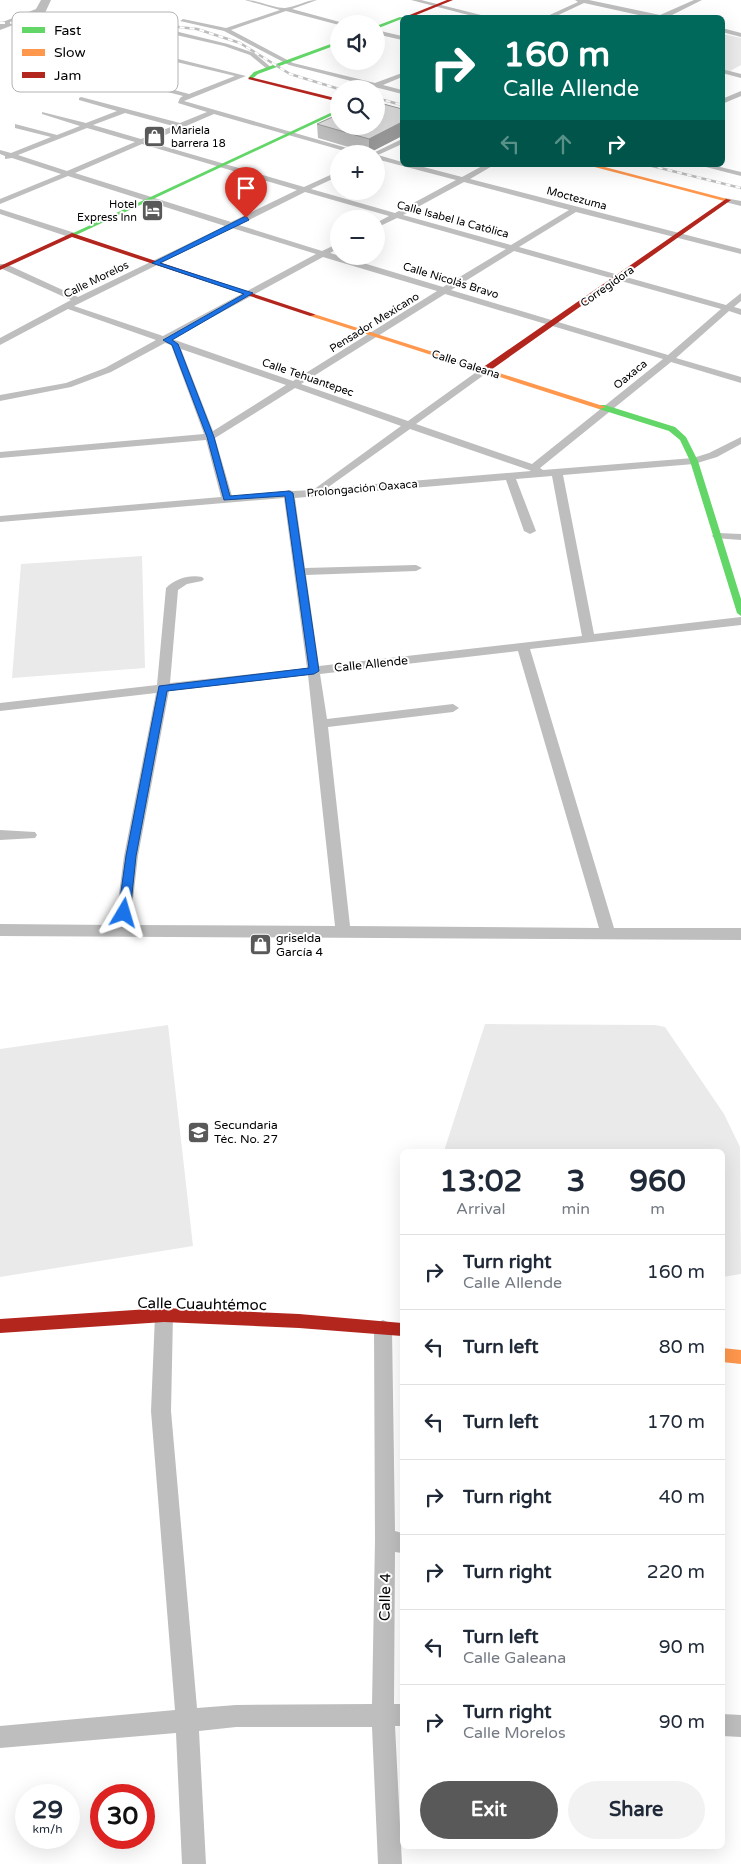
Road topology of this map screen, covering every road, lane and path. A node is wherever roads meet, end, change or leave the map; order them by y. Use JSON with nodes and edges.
{"nodes":[{"id":1,"x":248,"y":0,"type":"edge"},
{"id":2,"x":314,"y":0,"type":"edge"},
{"id":3,"x":414,"y":0,"type":"edge"},
{"id":4,"x":452,"y":0,"type":"edge"},
{"id":5,"x":582,"y":0,"type":"edge"},
{"id":6,"x":699,"y":0,"type":"edge"},
{"id":7,"x":437,"y":5,"type":"junction"},
{"id":8,"x":288,"y":10,"type":"junction"},
{"id":9,"x":411,"y":15,"type":"edge"},
{"id":10,"x":478,"y":15,"type":"edge"},
{"id":11,"x":552,"y":15,"type":"edge"},
{"id":12,"x":652,"y":15,"type":"edge"},
{"id":13,"x":665,"y":15,"type":"edge"},
{"id":14,"x":400,"y":19,"type":"edge"},
{"id":15,"x":330,"y":20,"type":"edge"},
{"id":16,"x":183,"y":21,"type":"dead end"},
{"id":17,"x":385,"y":25,"type":"edge"},
{"id":18,"x":226,"y":30,"type":"junction"},
{"id":19,"x":725,"y":31,"type":"edge"},
{"id":20,"x":178,"y":34,"type":"edge"},
{"id":21,"x":385,"y":34,"type":"edge"},
{"id":22,"x":741,"y":34,"type":"edge"},
{"id":23,"x":400,"y":38,"type":"edge"},
{"id":24,"x":330,"y":45,"type":"edge"},
{"id":25,"x":178,"y":61,"type":"edge"},
{"id":26,"x":286,"y":62,"type":"junction"},
{"id":27,"x":269,"y":68,"type":"junction"},
{"id":28,"x":725,"y":73,"type":"edge"},
{"id":29,"x":741,"y":76,"type":"edge"},
{"id":30,"x":245,"y":77,"type":"junction"},
{"id":31,"x":400,"y":77,"type":"edge"},
{"id":32,"x":357,"y":80,"type":"edge"},
{"id":33,"x":385,"y":82,"type":"edge"},
{"id":34,"x":385,"y":87,"type":"edge"},
{"id":35,"x":400,"y":91,"type":"edge"},
{"id":36,"x":174,"y":92,"type":"edge"},
{"id":37,"x":741,"y":93,"type":"edge"},
{"id":38,"x":189,"y":96,"type":"junction"},
{"id":39,"x":81,"y":99,"type":"dead end"},
{"id":40,"x":330,"y":99,"type":"edge"},
{"id":41,"x":725,"y":101,"type":"edge"},
{"id":42,"x":123,"y":111,"type":"junction"},
{"id":43,"x":212,"y":112,"type":"junction"},
{"id":44,"x":44,"y":113,"type":"dead end"},
{"id":45,"x":330,"y":114,"type":"edge"},
{"id":46,"x":88,"y":125,"type":"junction"},
{"id":47,"x":18,"y":126,"type":"dead end"},
{"id":48,"x":182,"y":126,"type":"junction"},
{"id":49,"x":289,"y":134,"type":"junction"},
{"id":50,"x":58,"y":137,"type":"junction"},
{"id":51,"x":400,"y":141,"type":"edge"},
{"id":52,"x":146,"y":142,"type":"junction"},
{"id":53,"x":330,"y":145,"type":"edge"},
{"id":54,"x":385,"y":150,"type":"edge"},
{"id":55,"x":0,"y":152,"type":"edge"},
{"id":56,"x":12,"y":155,"type":"junction"},
{"id":57,"x":385,"y":158,"type":"edge"},
{"id":58,"x":0,"y":160,"type":"edge"},
{"id":59,"x":400,"y":163,"type":"edge"},
{"id":60,"x":221,"y":164,"type":"junction"},
{"id":61,"x":414,"y":167,"type":"edge"},
{"id":62,"x":486,"y":167,"type":"edge"},
{"id":63,"x":598,"y":167,"type":"edge"},
{"id":64,"x":711,"y":167,"type":"edge"},
{"id":65,"x":70,"y":174,"type":"junction"},
{"id":66,"x":741,"y":174,"type":"edge"},
{"id":67,"x":330,"y":178,"type":"edge"},
{"id":68,"x":463,"y":180,"type":"junction"},
{"id":69,"x":305,"y":190,"type":"junction"},
{"id":70,"x":151,"y":198,"type":"junction"},
{"id":71,"x":728,"y":200,"type":"junction"},
{"id":72,"x":0,"y":202,"type":"edge"},
{"id":73,"x":741,"y":204,"type":"edge"},
{"id":74,"x":575,"y":209,"type":"junction"},
{"id":75,"x":0,"y":211,"type":"edge"},
{"id":76,"x":395,"y":215,"type":"junction"},
{"id":77,"x":385,"y":221,"type":"edge"},
{"id":78,"x":232,"y":225,"type":"junction"},
{"id":79,"x":72,"y":235,"type":"junction"},
{"id":80,"x":676,"y":235,"type":"junction"},
{"id":81,"x":513,"y":247,"type":"junction"},
{"id":82,"x":330,"y":250,"type":"edge"},
{"id":83,"x":741,"y":252,"type":"edge"},
{"id":84,"x":323,"y":254,"type":"junction"},
{"id":85,"x":155,"y":263,"type":"junction"},
{"id":86,"x":4,"y":264,"type":"edge"},
{"id":87,"x":620,"y":278,"type":"junction"},
{"id":88,"x":446,"y":290,"type":"junction"},
{"id":89,"x":250,"y":293,"type":"junction"},
{"id":90,"x":741,"y":296,"type":"edge"},
{"id":91,"x":78,"y":300,"type":"junction"},
{"id":92,"x":67,"y":306,"type":"junction"},
{"id":93,"x":725,"y":308,"type":"junction"},
{"id":94,"x":741,"y":312,"type":"edge"},
{"id":95,"x":553,"y":322,"type":"junction"},
{"id":96,"x":374,"y":335,"type":"junction"},
{"id":97,"x":0,"y":342,"type":"edge"},
{"id":98,"x":171,"y":342,"type":"junction"},
{"id":99,"x":669,"y":359,"type":"junction"},
{"id":100,"x":485,"y":370,"type":"junction"},
{"id":101,"x":741,"y":380,"type":"edge"},
{"id":102,"x":294,"y":386,"type":"junction"},
{"id":103,"x":0,"y":398,"type":"edge"},
{"id":104,"x":606,"y":409,"type":"junction"},
{"id":105,"x":410,"y":424,"type":"junction"},
{"id":106,"x":210,"y":437,"type":"junction"},
{"id":107,"x":741,"y":440,"type":"edge"},
{"id":108,"x":0,"y":455,"type":"edge"},
{"id":109,"x":694,"y":461,"type":"junction"},
{"id":110,"x":536,"y":470,"type":"junction"},
{"id":111,"x":557,"y":472,"type":"junction"},
{"id":112,"x":510,"y":476,"type":"junction"},
{"id":113,"x":317,"y":491,"type":"junction"},
{"id":114,"x":289,"y":493,"type":"junction"},
{"id":115,"x":227,"y":499,"type":"junction"},
{"id":116,"x":0,"y":519,"type":"edge"},
{"id":117,"x":530,"y":531,"type":"dead end"},
{"id":118,"x":718,"y":536,"type":"junction"},
{"id":119,"x":741,"y":537,"type":"edge"},
{"id":120,"x":416,"y":568,"type":"dead end"},
{"id":121,"x":302,"y":572,"type":"junction"},
{"id":122,"x":198,"y":579,"type":"dead end"},
{"id":123,"x":741,"y":613,"type":"edge"},
{"id":124,"x":741,"y":621,"type":"edge"},
{"id":125,"x":589,"y":639,"type":"junction"},
{"id":126,"x":523,"y":647,"type":"junction"},
{"id":127,"x":314,"y":671,"type":"junction"},
{"id":128,"x":163,"y":688,"type":"junction"},
{"id":129,"x":0,"y":707,"type":"edge"},
{"id":130,"x":453,"y":708,"type":"dead end"},
{"id":131,"x":321,"y":724,"type":"junction"},
{"id":132,"x":0,"y":835,"type":"edge"},
{"id":133,"x":30,"y":835,"type":"dead end"},
{"id":134,"x":0,"y":930,"type":"edge"},
{"id":135,"x":122,"y":932,"type":"junction"},
{"id":136,"x":343,"y":932,"type":"junction"},
{"id":137,"x":608,"y":934,"type":"junction"},
{"id":138,"x":741,"y":934,"type":"edge"},
{"id":139,"x":164,"y":1315,"type":"junction"},
{"id":140,"x":0,"y":1326,"type":"edge"},
{"id":141,"x":393,"y":1330,"type":"edge"},
{"id":142,"x":725,"y":1355,"type":"edge"},
{"id":143,"x":741,"y":1357,"type":"edge"},
{"id":144,"x":394,"y":1541,"type":"edge"},
{"id":145,"x":393,"y":1715,"type":"edge"},
{"id":146,"x":187,"y":1720,"type":"junction"},
{"id":147,"x":725,"y":1725,"type":"edge"},
{"id":148,"x":741,"y":1726,"type":"edge"},
{"id":149,"x":0,"y":1737,"type":"edge"},
{"id":150,"x":194,"y":1864,"type":"edge"},
{"id":151,"x":390,"y":1864,"type":"edge"}],
"edges":[{"from":1,"to":8,"type":"street"},
{"from":2,"to":8,"type":"street"},
{"from":3,"to":7,"type":"street"},
{"from":4,"to":7,"type":"main road"},
{"from":5,"to":11,"type":"street"},
{"from":5,"to":12,"type":"street"},
{"from":6,"to":13,"type":"street"},
{"from":7,"to":9,"type":"main road"},
{"from":7,"to":10,"type":"street"},
{"from":8,"to":15,"type":"street"},
{"from":8,"to":18,"type":"street"},
{"from":14,"to":17,"type":"main road"},
{"from":16,"to":18,"type":"street"},
{"from":18,"to":26,"type":"street"},
{"from":19,"to":22,"type":"street"},
{"from":20,"to":27,"type":"street"},
{"from":21,"to":23,"type":"street"},
{"from":24,"to":26,"type":"main road"},
{"from":25,"to":30,"type":"street"},
{"from":26,"to":27,"type":"main road"},
{"from":26,"to":32,"type":"street"},
{"from":27,"to":30,"type":"main road"},
{"from":28,"to":29,"type":"street"},
{"from":30,"to":38,"type":"street"},
{"from":30,"to":40,"type":"main road"},
{"from":31,"to":33,"type":"street"},
{"from":34,"to":35,"type":"street"},
{"from":36,"to":38,"type":"street"},
{"from":37,"to":41,"type":"street"},
{"from":38,"to":43,"type":"street"},
{"from":39,"to":42,"type":"street"},
{"from":42,"to":46,"type":"street"},
{"from":42,"to":48,"type":"street"},
{"from":43,"to":48,"type":"street"},
{"from":43,"to":49,"type":"street"},
{"from":44,"to":46,"type":"street","name":"Calle Isabel la Católica"},
{"from":45,"to":49,"type":"main road"},
{"from":46,"to":50,"type":"street"},
{"from":46,"to":52,"type":"street","name":"Calle Isabel la Católica"},
{"from":47,"to":50,"type":"street"},
{"from":48,"to":52,"type":"street"},
{"from":49,"to":53,"type":"street"},
{"from":49,"to":60,"type":"main road"},
{"from":50,"to":56,"type":"street"},
{"from":51,"to":54,"type":"street"},
{"from":52,"to":60,"type":"street","name":"Calle Isabel la Católica"},
{"from":52,"to":65,"type":"street"},
{"from":55,"to":56,"type":"street","name":"Calle Nicolás Bravo"},
{"from":56,"to":58,"type":"street"},
{"from":56,"to":65,"type":"street","name":"Calle Nicolás Bravo"},
{"from":57,"to":59,"type":"street"},
{"from":60,"to":69,"type":"street","name":"Calle Isabel la Católica"},
{"from":60,"to":70,"type":"main road"},
{"from":61,"to":68,"type":"street","name":"Moctezuma"},
{"from":62,"to":68,"type":"street"},
{"from":63,"to":71,"type":"main road"},
{"from":64,"to":66,"type":"street"},
{"from":65,"to":70,"type":"street","name":"Calle Nicolás Bravo"},
{"from":65,"to":72,"type":"street"},
{"from":67,"to":69,"type":"street","name":"Calle Morelos"},
{"from":68,"to":74,"type":"street","name":"Moctezuma"},
{"from":68,"to":76,"type":"street"},
{"from":69,"to":76,"type":"street","name":"Calle Isabel la Católica"},
{"from":69,"to":78,"type":"street","name":"Calle Morelos"},
{"from":70,"to":78,"type":"street","name":"Calle Nicolás Bravo"},
{"from":70,"to":79,"type":"main road"},
{"from":71,"to":73,"type":"street"},
{"from":71,"to":80,"type":"main road","name":"Corregidora"},
{"from":74,"to":80,"type":"street","name":"Moctezuma"},
{"from":74,"to":81,"type":"street","name":"Pensador Mexicano"},
{"from":75,"to":79,"type":"street"},
{"from":76,"to":77,"type":"street"},
{"from":76,"to":81,"type":"street","name":"Calle Isabel la Católica"},
{"from":78,"to":84,"type":"street","name":"Calle Nicolás Bravo"},
{"from":78,"to":85,"type":"street","name":"Calle Morelos"},
{"from":79,"to":85,"type":"main road","name":"Calle Galeana"},
{"from":79,"to":86,"type":"main road"},
{"from":80,"to":83,"type":"street","name":"Moctezuma"},
{"from":80,"to":87,"type":"main road","name":"Corregidora"},
{"from":81,"to":87,"type":"street","name":"Calle Isabel la Católica"},
{"from":81,"to":88,"type":"street","name":"Pensador Mexicano"},
{"from":82,"to":84,"type":"street"},
{"from":84,"to":88,"type":"street","name":"Calle Nicolás Bravo"},
{"from":84,"to":89,"type":"street"},
{"from":85,"to":89,"type":"main road","name":"Calle Galeana"},
{"from":85,"to":91,"type":"street","name":"Calle Morelos"},
{"from":86,"to":91,"type":"street"},
{"from":87,"to":93,"type":"street","name":"Calle Isabel la Católica"},
{"from":87,"to":95,"type":"main road","name":"Corregidora"},
{"from":88,"to":95,"type":"street","name":"Calle Nicolás Bravo"},
{"from":88,"to":96,"type":"street","name":"Pensador Mexicano"},
{"from":89,"to":96,"type":"main road","name":"Calle Galeana"},
{"from":89,"to":98,"type":"street"},
{"from":90,"to":93,"type":"street","name":"Oaxaca"},
{"from":91,"to":92,"type":"street","name":"Calle Morelos"},
{"from":92,"to":97,"type":"street","name":"Calle Morelos"},
{"from":92,"to":98,"type":"street","name":"Calle Tehuantepec"},
{"from":93,"to":94,"type":"street","name":"Calle Isabel la Católica"},
{"from":93,"to":99,"type":"street","name":"Oaxaca"},
{"from":95,"to":99,"type":"street","name":"Calle Nicolás Bravo"},
{"from":95,"to":100,"type":"main road","name":"Corregidora"},
{"from":96,"to":100,"type":"main road","name":"Calle Galeana"},
{"from":96,"to":102,"type":"street","name":"Pensador Mexicano"},
{"from":98,"to":102,"type":"street","name":"Calle Tehuantepec"},
{"from":98,"to":103,"type":"street"},
{"from":98,"to":106,"type":"street"},
{"from":99,"to":101,"type":"street","name":"Calle Nicolás Bravo"},
{"from":99,"to":104,"type":"street","name":"Oaxaca"},
{"from":100,"to":104,"type":"main road","name":"Calle Galeana"},
{"from":100,"to":105,"type":"street"},
{"from":102,"to":105,"type":"street","name":"Calle Tehuantepec"},
{"from":102,"to":106,"type":"street","name":"Pensador Mexicano"},
{"from":104,"to":109,"type":"main road","name":"Calle Galeana"},
{"from":104,"to":110,"type":"street","name":"Oaxaca"},
{"from":105,"to":110,"type":"street","name":"Calle Tehuantepec"},
{"from":105,"to":113,"type":"street"},
{"from":106,"to":108,"type":"street"},
{"from":106,"to":115,"type":"street"},
{"from":107,"to":109,"type":"street","name":"Prolongación Oaxaca"},
{"from":109,"to":111,"type":"street","name":"Prolongación Oaxaca"},
{"from":109,"to":118,"type":"main road","name":"Calle Galeana"},
{"from":110,"to":111,"type":"street","name":"Prolongación Oaxaca"},
{"from":110,"to":112,"type":"street","name":"Prolongación Oaxaca"},
{"from":111,"to":125,"type":"street"},
{"from":112,"to":113,"type":"street","name":"Prolongación Oaxaca"},
{"from":112,"to":117,"type":"street"},
{"from":113,"to":114,"type":"street","name":"Prolongación Oaxaca"},
{"from":114,"to":115,"type":"street","name":"Prolongación Oaxaca"},
{"from":114,"to":121,"type":"street"},
{"from":115,"to":116,"type":"street","name":"Prolongación Oaxaca"},
{"from":118,"to":119,"type":"street"},
{"from":118,"to":123,"type":"main road","name":"Calle Galeana"},
{"from":120,"to":121,"type":"street"},
{"from":121,"to":127,"type":"street"},
{"from":122,"to":128,"type":"street"},
{"from":124,"to":125,"type":"street","name":"Calle Allende"},
{"from":125,"to":126,"type":"street","name":"Calle Allende"},
{"from":126,"to":127,"type":"street","name":"Calle Allende"},
{"from":126,"to":137,"type":"street"},
{"from":127,"to":128,"type":"street","name":"Calle Allende"},
{"from":127,"to":131,"type":"street"},
{"from":128,"to":129,"type":"street","name":"Calle Allende"},
{"from":128,"to":135,"type":"street"},
{"from":130,"to":131,"type":"street"},
{"from":131,"to":136,"type":"street"},
{"from":132,"to":133,"type":"street"},
{"from":134,"to":135,"type":"street"},
{"from":135,"to":136,"type":"street"},
{"from":136,"to":137,"type":"street"},
{"from":137,"to":138,"type":"street"},
{"from":139,"to":140,"type":"main road","name":"Calle Cuauhtémoc"},
{"from":139,"to":141,"type":"main road","name":"Calle Cuauhtémoc"},
{"from":139,"to":146,"type":"street"},
{"from":141,"to":144,"type":"street","name":"Calle 4"},
{"from":142,"to":143,"type":"main road"},
{"from":144,"to":145,"type":"street","name":"Calle 4"},
{"from":145,"to":146,"type":"street"},
{"from":145,"to":151,"type":"street","name":"Calle 4"},
{"from":146,"to":149,"type":"street"},
{"from":146,"to":150,"type":"street"},
{"from":147,"to":148,"type":"street"}]}
